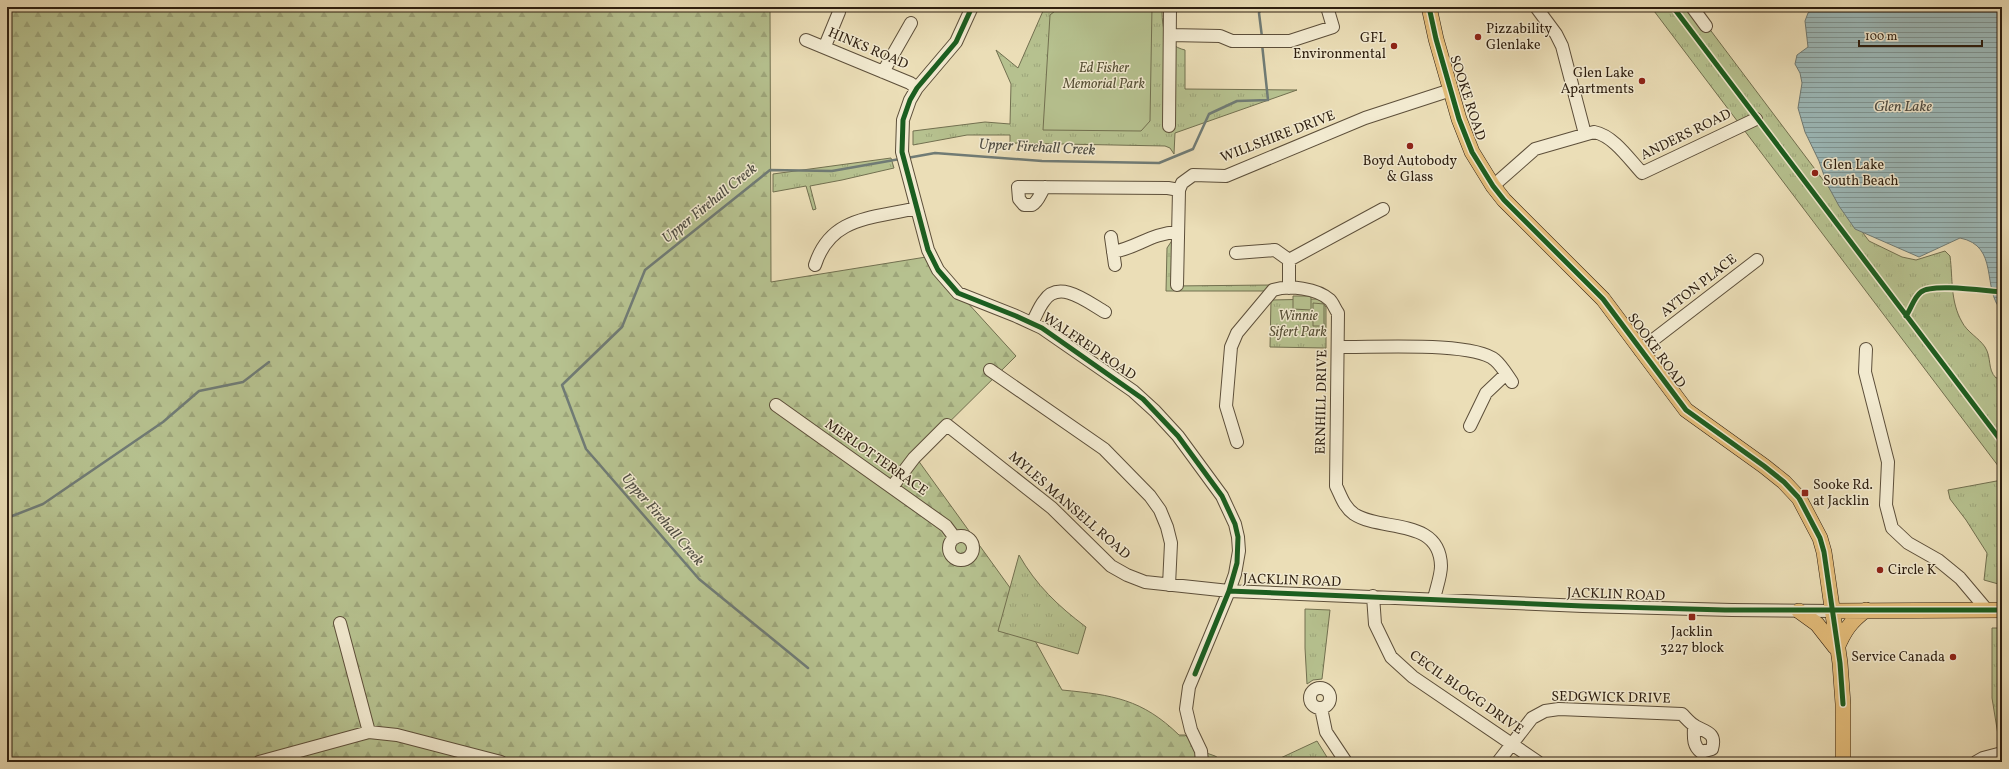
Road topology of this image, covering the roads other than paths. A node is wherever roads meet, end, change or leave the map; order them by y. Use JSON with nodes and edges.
{"nodes":[{"id":1,"x":972,"y":7,"type":"edge"},
{"id":2,"x":1170,"y":7,"type":"edge"},
{"id":3,"x":1327,"y":7,"type":"edge"},
{"id":4,"x":1429,"y":7,"type":"edge"},
{"id":5,"x":1536,"y":7,"type":"edge"},
{"id":6,"x":1692,"y":7,"type":"edge"},
{"id":7,"x":839,"y":12,"type":"dead end"},
{"id":8,"x":911,"y":23,"type":"dead end"},
{"id":9,"x":1706,"y":26,"type":"dead end"},
{"id":10,"x":1170,"y":35,"type":"junction"},
{"id":11,"x":806,"y":40,"type":"dead end"},
{"id":12,"x":825,"y":46,"type":"junction"},
{"id":13,"x":883,"y":72,"type":"junction"},
{"id":14,"x":917,"y":88,"type":"junction"},
{"id":15,"x":1451,"y":90,"type":"junction"},
{"id":16,"x":1756,"y":119,"type":"dead end"},
{"id":17,"x":1168,"y":126,"type":"dead end"},
{"id":18,"x":1586,"y":134,"type":"junction"},
{"id":19,"x":1493,"y":186,"type":"junction"},
{"id":20,"x":1045,"y":187,"type":"dead end"},
{"id":21,"x":1179,"y":190,"type":"junction"},
{"id":22,"x":916,"y":208,"type":"junction"},
{"id":23,"x":1383,"y":209,"type":"dead end"},
{"id":24,"x":1178,"y":232,"type":"junction"},
{"id":25,"x":1111,"y":237,"type":"dead end"},
{"id":26,"x":1113,"y":252,"type":"junction"},
{"id":27,"x":1236,"y":253,"type":"dead end"},
{"id":28,"x":1289,"y":260,"type":"junction"},
{"id":29,"x":1757,"y":260,"type":"dead end"},
{"id":30,"x":815,"y":265,"type":"dead end"},
{"id":31,"x":1115,"y":265,"type":"dead end"},
{"id":32,"x":1177,"y":284,"type":"dead end"},
{"id":33,"x":1289,"y":288,"type":"junction"},
{"id":34,"x":1105,"y":312,"type":"dead end"},
{"id":35,"x":1032,"y":323,"type":"junction"},
{"id":36,"x":1338,"y":348,"type":"junction"},
{"id":37,"x":1866,"y":349,"type":"dead end"},
{"id":38,"x":1640,"y":350,"type":"junction"},
{"id":39,"x":990,"y":370,"type":"dead end"},
{"id":40,"x":776,"y":405,"type":"dead end"},
{"id":41,"x":1470,"y":426,"type":"dead end"},
{"id":42,"x":1237,"y":442,"type":"dead end"},
{"id":43,"x":892,"y":487,"type":"junction"},
{"id":44,"x":955,"y":538,"type":"dead end"},
{"id":45,"x":1169,"y":585,"type":"junction"},
{"id":46,"x":1229,"y":591,"type":"junction"},
{"id":47,"x":1373,"y":596,"type":"junction"},
{"id":48,"x":1434,"y":599,"type":"junction"},
{"id":49,"x":1832,"y":610,"type":"junction"},
{"id":50,"x":1866,"y":610,"type":"junction"},
{"id":51,"x":1987,"y":610,"type":"junction"},
{"id":52,"x":2002,"y":610,"type":"edge"},
{"id":53,"x":1799,"y":611,"type":"junction"},
{"id":54,"x":340,"y":623,"type":"dead end"},
{"id":55,"x":1837,"y":649,"type":"junction"},
{"id":56,"x":1321,"y":708,"type":"dead end"},
{"id":57,"x":1694,"y":725,"type":"dead end"},
{"id":58,"x":369,"y":732,"type":"junction"},
{"id":59,"x":1513,"y":744,"type":"junction"},
{"id":60,"x":2001,"y":753,"type":"edge"},
{"id":61,"x":259,"y":762,"type":"edge"},
{"id":62,"x":501,"y":762,"type":"edge"},
{"id":63,"x":1202,"y":762,"type":"edge"},
{"id":64,"x":1346,"y":762,"type":"edge"},
{"id":65,"x":1498,"y":762,"type":"edge"},
{"id":66,"x":1538,"y":762,"type":"edge"},
{"id":67,"x":1843,"y":762,"type":"edge"},
{"id":68,"x":1976,"y":762,"type":"edge"}],
"edges":[{"from":1,"to":14,"type":"street","name":"WALFRED ROAD"},
{"from":2,"to":10,"type":"street"},
{"from":3,"to":10,"type":"street"},
{"from":4,"to":15,"type":"main road","name":"SOOKE ROAD"},
{"from":5,"to":18,"type":"street"},
{"from":6,"to":9,"type":"street"},
{"from":7,"to":12,"type":"street"},
{"from":8,"to":13,"type":"street"},
{"from":10,"to":17,"type":"street"},
{"from":11,"to":12,"type":"street","name":"HINKS ROAD"},
{"from":12,"to":13,"type":"street","name":"HINKS ROAD"},
{"from":13,"to":14,"type":"street","name":"HINKS ROAD"},
{"from":14,"to":22,"type":"street","name":"WALFRED ROAD"},
{"from":15,"to":19,"type":"main road","name":"SOOKE ROAD"},
{"from":15,"to":21,"type":"street","name":"WILLSHIRE DRIVE"},
{"from":16,"to":18,"type":"street","name":"ANDERS ROAD"},
{"from":18,"to":19,"type":"street","name":"ANDERS ROAD"},
{"from":19,"to":38,"type":"main road","name":"SOOKE ROAD"},
{"from":20,"to":21,"type":"street"},
{"from":21,"to":24,"type":"street"},
{"from":22,"to":30,"type":"street"},
{"from":22,"to":35,"type":"street","name":"WALFRED ROAD"},
{"from":23,"to":28,"type":"street"},
{"from":24,"to":26,"type":"street"},
{"from":24,"to":32,"type":"street"},
{"from":25,"to":26,"type":"street"},
{"from":26,"to":31,"type":"street"},
{"from":27,"to":28,"type":"street"},
{"from":28,"to":33,"type":"street"},
{"from":29,"to":38,"type":"street","name":"AYTON PLACE"},
{"from":33,"to":36,"type":"street","name":"ERNHILL DRIVE"},
{"from":33,"to":42,"type":"street","name":"ERNHILL DRIVE"},
{"from":34,"to":35,"type":"street"},
{"from":35,"to":46,"type":"street","name":"WALFRED ROAD"},
{"from":36,"to":41,"type":"street"},
{"from":36,"to":48,"type":"street","name":"ERNHILL DRIVE"},
{"from":37,"to":51,"type":"street"},
{"from":38,"to":49,"type":"main road","name":"SOOKE ROAD"},
{"from":39,"to":45,"type":"street"},
{"from":40,"to":43,"type":"street","name":"MERLOT TERRACE"},
{"from":43,"to":44,"type":"street","name":"MERLOT TERRACE"},
{"from":43,"to":45,"type":"street","name":"MYLES MANSELL ROAD"},
{"from":45,"to":46,"type":"street","name":"MYLES MANSELL ROAD"},
{"from":46,"to":47,"type":"street","name":"JACKLIN ROAD"},
{"from":46,"to":63,"type":"street","name":"WALFRED ROAD"},
{"from":47,"to":48,"type":"street","name":"JACKLIN ROAD"},
{"from":47,"to":59,"type":"street","name":"CECIL BLOGG DRIVE"},
{"from":48,"to":53,"type":"street","name":"JACKLIN ROAD"},
{"from":49,"to":50,"type":"main road","name":"JACKLIN ROAD"},
{"from":49,"to":53,"type":"street","name":"JACKLIN ROAD"},
{"from":49,"to":55,"type":"main road","name":"SOOKE ROAD"},
{"from":50,"to":51,"type":"main road","name":"JACKLIN ROAD"},
{"from":50,"to":55,"type":"main road"},
{"from":51,"to":52,"type":"main road","name":"JACKLIN ROAD"},
{"from":53,"to":55,"type":"main road"},
{"from":54,"to":58,"type":"street"},
{"from":55,"to":67,"type":"main road","name":"SOOKE ROAD"},
{"from":56,"to":64,"type":"street"},
{"from":57,"to":59,"type":"street","name":"SEDGWICK DRIVE"},
{"from":58,"to":61,"type":"street"},
{"from":58,"to":62,"type":"street"},
{"from":59,"to":65,"type":"street","name":"SEDGWICK DRIVE"},
{"from":59,"to":66,"type":"street","name":"CECIL BLOGG DRIVE"},
{"from":60,"to":68,"type":"street"}]}
